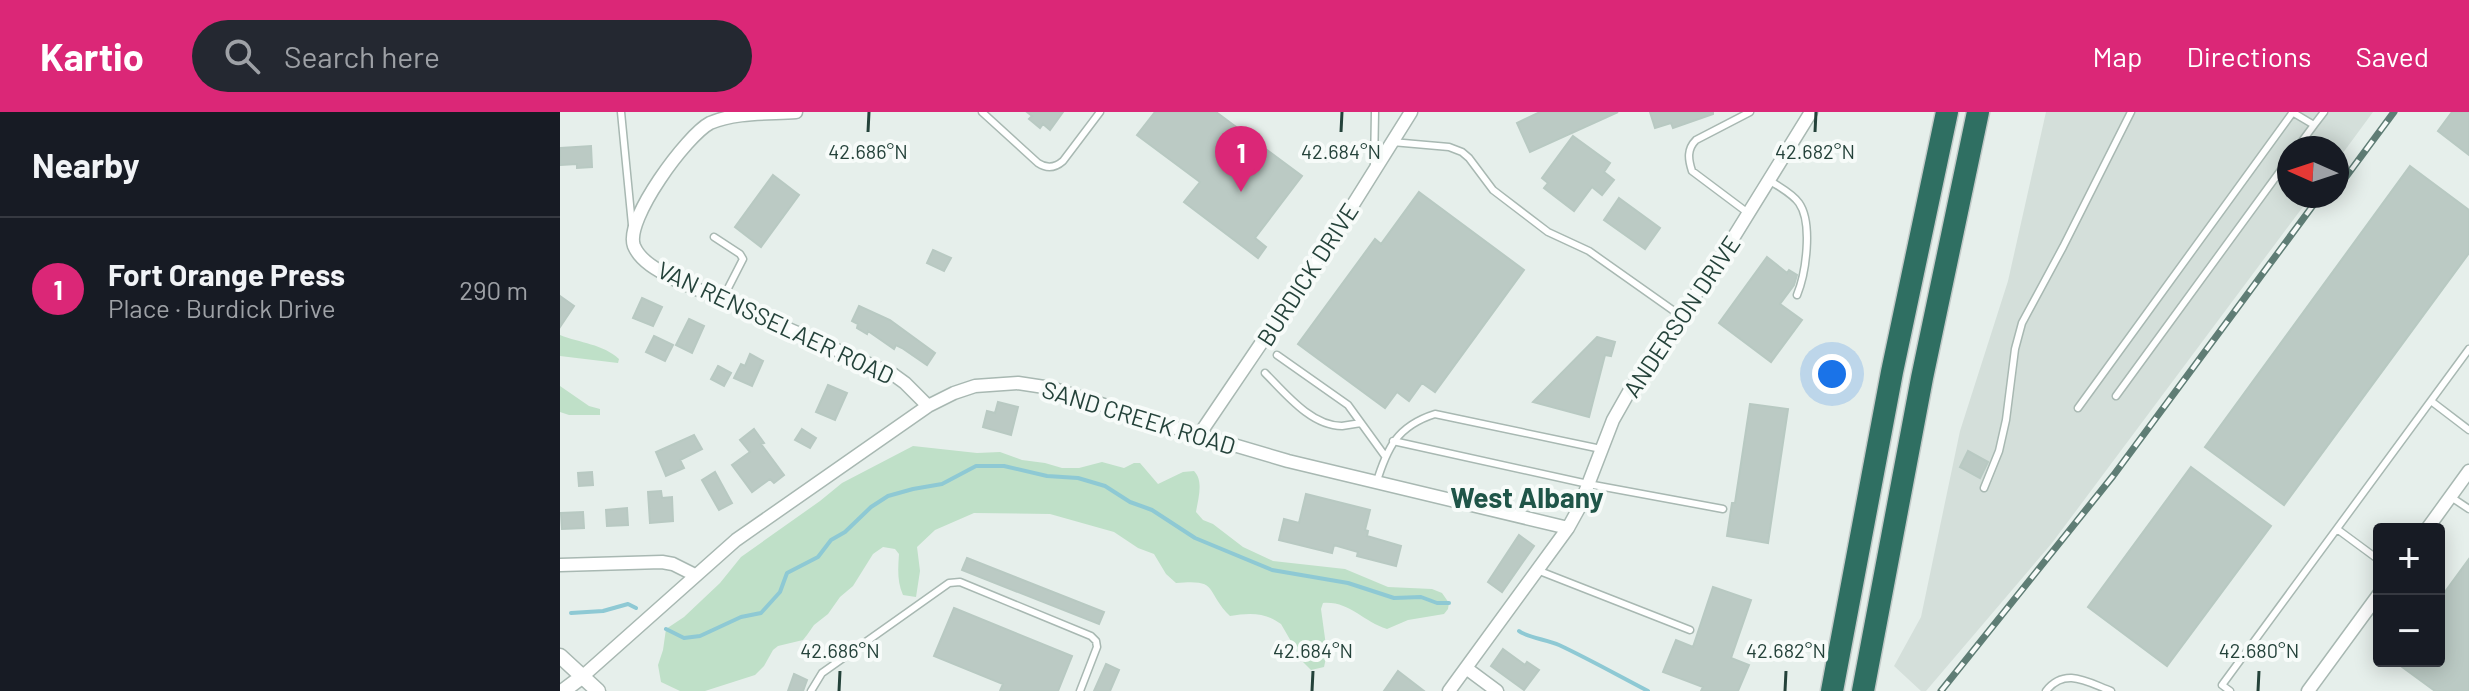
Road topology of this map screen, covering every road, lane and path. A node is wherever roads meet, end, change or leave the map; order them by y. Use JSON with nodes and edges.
{"nodes":[{"id":1,"x":621,"y":112,"type":"edge"},
{"id":2,"x":796,"y":112,"type":"edge"},
{"id":3,"x":982,"y":112,"type":"edge"},
{"id":4,"x":1100,"y":112,"type":"edge"},
{"id":5,"x":1375,"y":112,"type":"edge"},
{"id":6,"x":1411,"y":112,"type":"edge"},
{"id":7,"x":1750,"y":112,"type":"edge"},
{"id":8,"x":1811,"y":112,"type":"edge"},
{"id":9,"x":1947,"y":112,"type":"edge"},
{"id":10,"x":1978,"y":112,"type":"edge"},
{"id":11,"x":2131,"y":112,"type":"edge"},
{"id":12,"x":2292,"y":112,"type":"edge"},
{"id":13,"x":2324,"y":112,"type":"edge"},
{"id":14,"x":2314,"y":125,"type":"junction"},
{"id":15,"x":2306,"y":136,"type":"edge"},
{"id":16,"x":1392,"y":142,"type":"junction"},
{"id":17,"x":1374,"y":172,"type":"junction"},
{"id":18,"x":2277,"y":175,"type":"edge"},
{"id":19,"x":1769,"y":180,"type":"junction"},
{"id":20,"x":1748,"y":213,"type":"junction"},
{"id":21,"x":633,"y":232,"type":"junction"},
{"id":22,"x":714,"y":237,"type":"dead end"},
{"id":23,"x":1797,"y":295,"type":"dead end"},
{"id":24,"x":722,"y":300,"type":"junction"},
{"id":25,"x":1681,"y":316,"type":"junction"},
{"id":26,"x":2469,"y":349,"type":"edge"},
{"id":27,"x":1277,"y":355,"type":"dead end"},
{"id":28,"x":1265,"y":373,"type":"dead end"},
{"id":29,"x":2116,"y":396,"type":"dead end"},
{"id":30,"x":2431,"y":401,"type":"junction"},
{"id":31,"x":928,"y":406,"type":"junction"},
{"id":32,"x":2078,"y":408,"type":"dead end"},
{"id":33,"x":1361,"y":423,"type":"junction"},
{"id":34,"x":2469,"y":430,"type":"edge"},
{"id":35,"x":1199,"y":435,"type":"junction"},
{"id":36,"x":1393,"y":441,"type":"junction"},
{"id":37,"x":1601,"y":449,"type":"junction"},
{"id":38,"x":1385,"y":456,"type":"junction"},
{"id":39,"x":2469,"y":471,"type":"edge"},
{"id":40,"x":1376,"y":484,"type":"junction"},
{"id":41,"x":1588,"y":484,"type":"junction"},
{"id":42,"x":1984,"y":488,"type":"dead end"},
{"id":43,"x":2451,"y":497,"type":"junction"},
{"id":44,"x":1723,"y":509,"type":"dead end"},
{"id":45,"x":2469,"y":509,"type":"edge"},
{"id":46,"x":2432,"y":523,"type":"edge"},
{"id":47,"x":1568,"y":528,"type":"junction"},
{"id":48,"x":2337,"y":529,"type":"junction"},
{"id":49,"x":2373,"y":556,"type":"edge"},
{"id":50,"x":560,"y":565,"type":"edge"},
{"id":51,"x":1537,"y":570,"type":"junction"},
{"id":52,"x":695,"y":575,"type":"junction"},
{"id":53,"x":2378,"y":595,"type":"edge"},
{"id":54,"x":1690,"y":630,"type":"dead end"},
{"id":55,"x":560,"y":656,"type":"edge"},
{"id":56,"x":1466,"y":668,"type":"junction"},
{"id":57,"x":583,"y":676,"type":"junction"},
{"id":58,"x":563,"y":691,"type":"edge"},
{"id":59,"x":598,"y":691,"type":"edge"},
{"id":60,"x":811,"y":691,"type":"edge"},
{"id":61,"x":1080,"y":691,"type":"edge"},
{"id":62,"x":1449,"y":691,"type":"edge"},
{"id":63,"x":1497,"y":691,"type":"edge"},
{"id":64,"x":1832,"y":691,"type":"edge"},
{"id":65,"x":1863,"y":691,"type":"edge"},
{"id":66,"x":2046,"y":691,"type":"edge"},
{"id":67,"x":2111,"y":691,"type":"edge"},
{"id":68,"x":2230,"y":691,"type":"edge"},
{"id":69,"x":2308,"y":691,"type":"edge"}],
"edges":[{"from":1,"to":21,"type":"lane"},
{"from":2,"to":21,"type":"street"},
{"from":3,"to":4,"type":"lane"},
{"from":5,"to":17,"type":"lane"},
{"from":6,"to":16,"type":"street","name":"BURDICK DRIVE"},
{"from":7,"to":20,"type":"lane"},
{"from":8,"to":19,"type":"street","name":"ANDERSON DRIVE"},
{"from":9,"to":64,"type":"highway"},
{"from":10,"to":65,"type":"highway"},
{"from":11,"to":42,"type":"lane"},
{"from":12,"to":14,"type":"lane"},
{"from":12,"to":32,"type":"lane"},
{"from":13,"to":14,"type":"lane"},
{"from":14,"to":15,"type":"lane"},
{"from":16,"to":17,"type":"street","name":"BURDICK DRIVE"},
{"from":16,"to":25,"type":"lane"},
{"from":17,"to":35,"type":"street","name":"BURDICK DRIVE"},
{"from":18,"to":29,"type":"lane"},
{"from":19,"to":20,"type":"street","name":"ANDERSON DRIVE"},
{"from":19,"to":23,"type":"lane"},
{"from":20,"to":25,"type":"street","name":"ANDERSON DRIVE"},
{"from":21,"to":24,"type":"street","name":"VAN RENSSELAER ROAD"},
{"from":22,"to":24,"type":"lane"},
{"from":24,"to":31,"type":"street","name":"VAN RENSSELAER ROAD"},
{"from":25,"to":37,"type":"street","name":"ANDERSON DRIVE"},
{"from":26,"to":30,"type":"lane"},
{"from":27,"to":33,"type":"lane"},
{"from":28,"to":33,"type":"lane"},
{"from":30,"to":34,"type":"lane"},
{"from":30,"to":48,"type":"lane"},
{"from":31,"to":35,"type":"street","name":"SAND CREEK ROAD"},
{"from":31,"to":52,"type":"street","name":"SAND CREEK ROAD"},
{"from":33,"to":38,"type":"lane"},
{"from":35,"to":40,"type":"street","name":"SAND CREEK ROAD"},
{"from":36,"to":37,"type":"lane"},
{"from":36,"to":38,"type":"lane"},
{"from":36,"to":41,"type":"lane"},
{"from":37,"to":41,"type":"street","name":"ANDERSON DRIVE"},
{"from":38,"to":40,"type":"lane"},
{"from":39,"to":43,"type":"street"},
{"from":40,"to":47,"type":"street","name":"SAND CREEK ROAD"},
{"from":41,"to":44,"type":"lane"},
{"from":41,"to":47,"type":"street","name":"ANDERSON DRIVE"},
{"from":43,"to":45,"type":"lane"},
{"from":43,"to":46,"type":"street"},
{"from":47,"to":51,"type":"street","name":"ANDERSON DRIVE"},
{"from":48,"to":49,"type":"lane"},
{"from":48,"to":68,"type":"lane"},
{"from":50,"to":52,"type":"street"},
{"from":51,"to":54,"type":"lane"},
{"from":51,"to":56,"type":"street","name":"ANDERSON DRIVE"},
{"from":52,"to":57,"type":"street","name":"SAND CREEK ROAD"},
{"from":53,"to":69,"type":"street"},
{"from":55,"to":57,"type":"street"},
{"from":56,"to":62,"type":"street","name":"ANDERSON DRIVE"},
{"from":56,"to":63,"type":"street"},
{"from":57,"to":58,"type":"street","name":"SAND CREEK ROAD"},
{"from":57,"to":59,"type":"street"},
{"from":60,"to":61,"type":"lane"},
{"from":66,"to":67,"type":"lane"}]}
